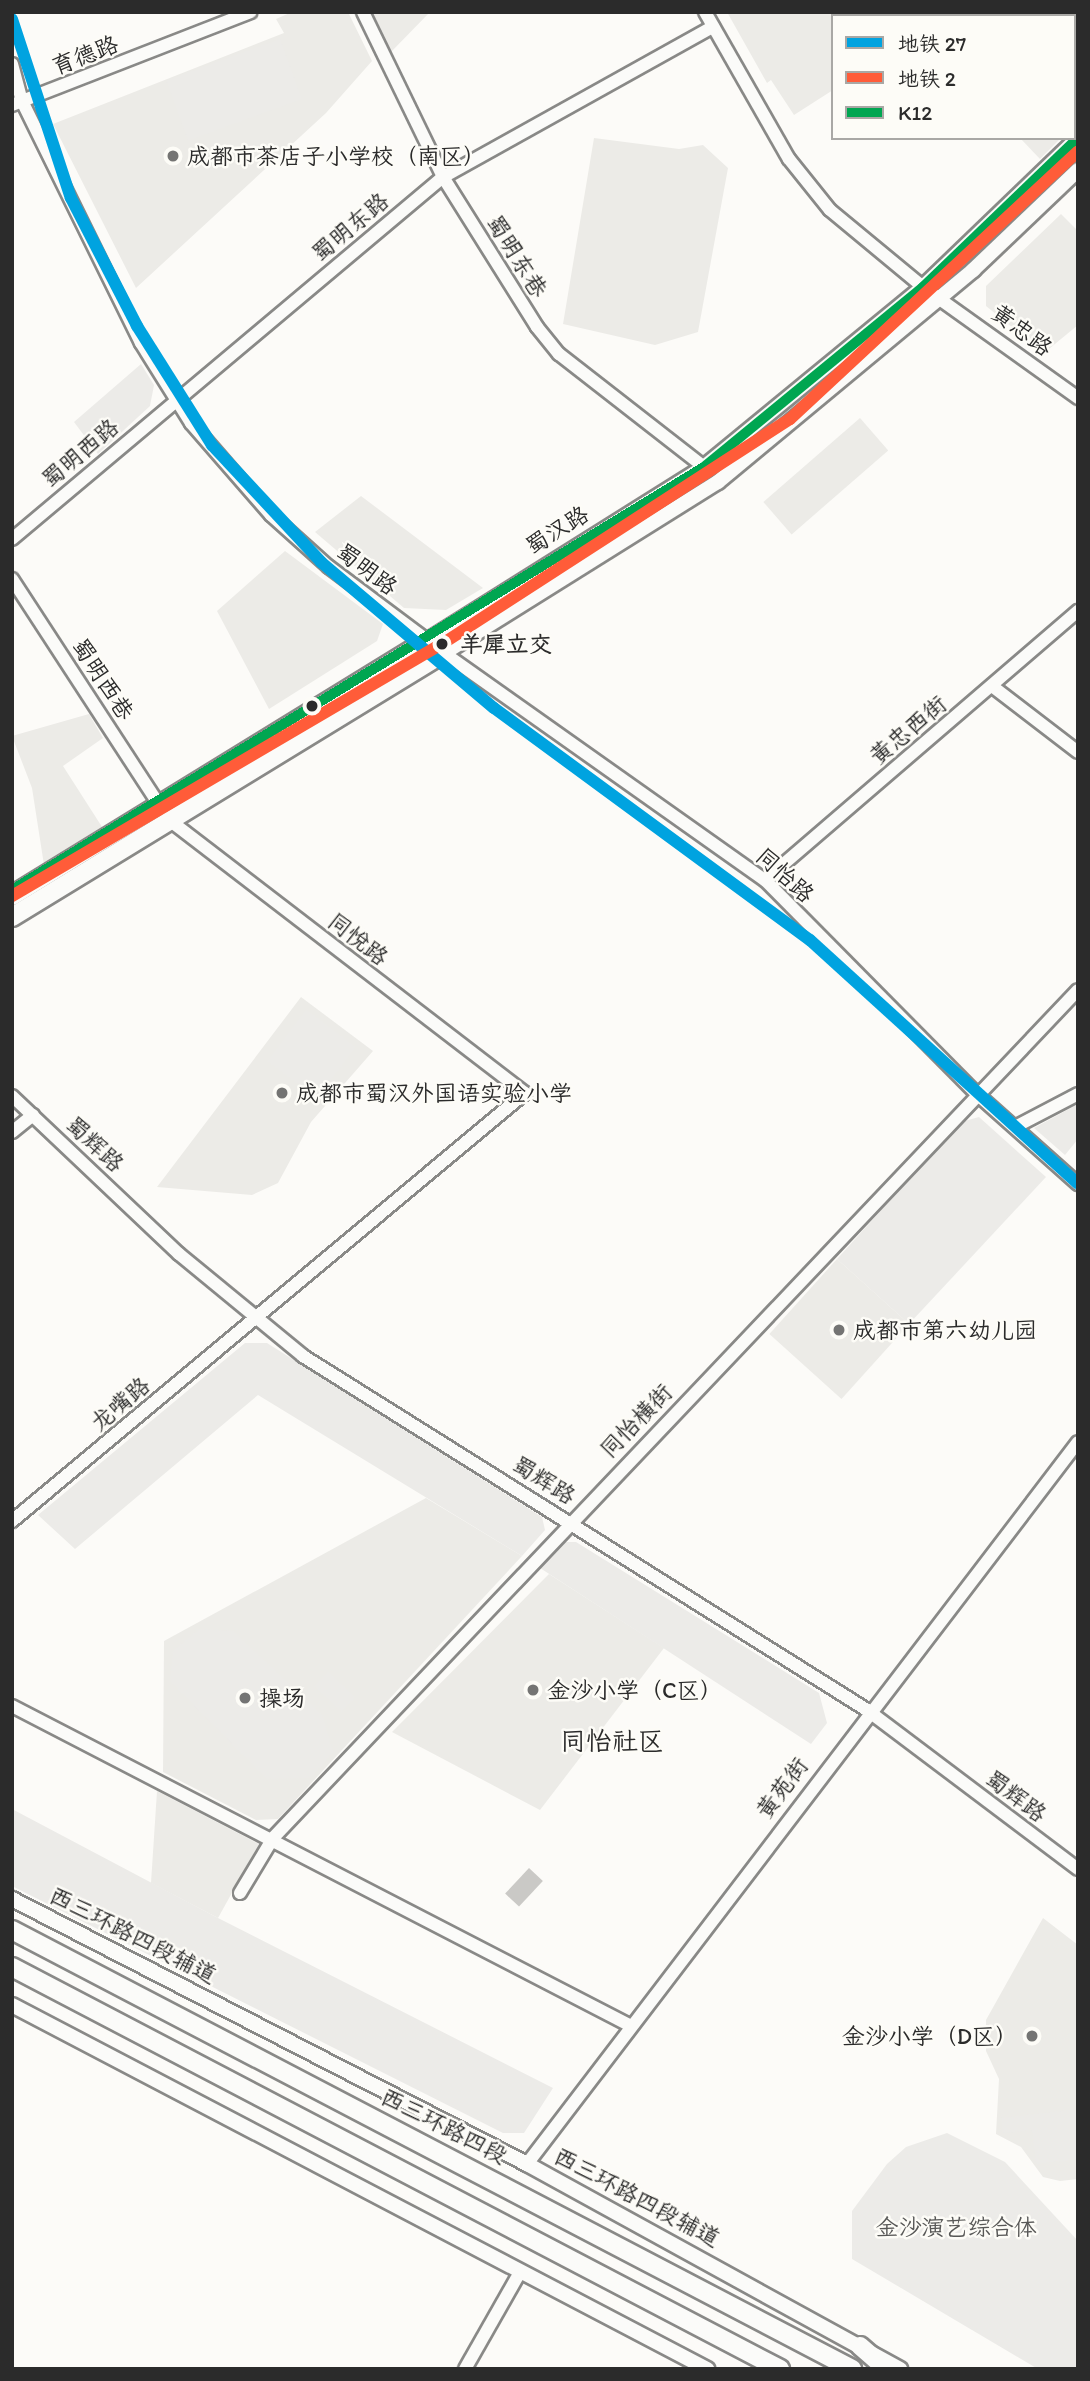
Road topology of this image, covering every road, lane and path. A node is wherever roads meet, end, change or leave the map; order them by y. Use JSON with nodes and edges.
{"nodes":[{"id":1,"x":251,"y":12,"type":"edge"},
{"id":2,"x":363,"y":12,"type":"edge"},
{"id":3,"x":705,"y":12,"type":"edge"},
{"id":4,"x":713,"y":27,"type":"junction"},
{"id":5,"x":12,"y":64,"type":"edge"},
{"id":6,"x":17,"y":103,"type":"edge"},
{"id":7,"x":1076,"y":140,"type":"edge"},
{"id":8,"x":1078,"y":170,"type":"edge"},
{"id":9,"x":443,"y":177,"type":"junction"},
{"id":10,"x":923,"y":287,"type":"junction"},
{"id":11,"x":942,"y":296,"type":"junction"},
{"id":12,"x":1078,"y":398,"type":"edge"},
{"id":13,"x":175,"y":400,"type":"junction"},
{"id":14,"x":704,"y":467,"type":"junction"},
{"id":15,"x":12,"y":539,"type":"edge"},
{"id":16,"x":12,"y":579,"type":"edge"},
{"id":17,"x":1078,"y":611,"type":"edge"},
{"id":18,"x":428,"y":641,"type":"junction"},
{"id":19,"x":444,"y":653,"type":"junction"},
{"id":20,"x":992,"y":686,"type":"junction"},
{"id":21,"x":1078,"y":752,"type":"edge"},
{"id":22,"x":162,"y":810,"type":"junction"},
{"id":23,"x":42,"y":877,"type":"junction"},
{"id":24,"x":765,"y":880,"type":"junction"},
{"id":25,"x":12,"y":890,"type":"edge"},
{"id":26,"x":12,"y":895,"type":"edge"},
{"id":27,"x":12,"y":917,"type":"edge"},
{"id":28,"x":1078,"y":990,"type":"edge"},
{"id":29,"x":524,"y":1093,"type":"joint"},
{"id":30,"x":1078,"y":1094,"type":"edge"},
{"id":31,"x":978,"y":1095,"type":"junction"},
{"id":32,"x":12,"y":1096,"type":"edge"},
{"id":33,"x":33,"y":1115,"type":"junction"},
{"id":34,"x":1015,"y":1127,"type":"junction"},
{"id":35,"x":12,"y":1132,"type":"edge"},
{"id":36,"x":1078,"y":1184,"type":"edge"},
{"id":37,"x":255,"y":1319,"type":"junction"},
{"id":38,"x":1078,"y":1442,"type":"edge"},
{"id":39,"x":12,"y":1521,"type":"edge"},
{"id":40,"x":570,"y":1521,"type":"junction"},
{"id":41,"x":12,"y":1706,"type":"edge"},
{"id":42,"x":867,"y":1710,"type":"junction"},
{"id":43,"x":273,"y":1838,"type":"junction"},
{"id":44,"x":1078,"y":1870,"type":"edge"},
{"id":45,"x":240,"y":1893,"type":"dead end"},
{"id":46,"x":12,"y":1899,"type":"edge"},
{"id":47,"x":12,"y":1930,"type":"edge"},
{"id":48,"x":12,"y":1967,"type":"edge"},
{"id":49,"x":12,"y":2005,"type":"edge"},
{"id":50,"x":629,"y":2025,"type":"junction"},
{"id":51,"x":527,"y":2164,"type":"junction"},
{"id":52,"x":519,"y":2274,"type":"junction"},
{"id":53,"x":713,"y":2333,"type":"junction"},
{"id":54,"x":860,"y":2346,"type":"junction"},
{"id":55,"x":465,"y":2369,"type":"edge"},
{"id":56,"x":707,"y":2369,"type":"edge"},
{"id":57,"x":759,"y":2369,"type":"edge"},
{"id":58,"x":780,"y":2369,"type":"edge"},
{"id":59,"x":852,"y":2369,"type":"edge"},
{"id":60,"x":886,"y":2369,"type":"edge"},
{"id":61,"x":900,"y":2369,"type":"edge"}],
"edges":[{"from":1,"to":6,"type":"street","name":"育德路"},
{"from":2,"to":9,"type":"street","name":"蜀明东巷"},
{"from":3,"to":4,"type":"street","name":"黄忠路"},
{"from":4,"to":9,"type":"street","name":"蜀明东路"},
{"from":4,"to":10,"type":"street","name":"黄忠路"},
{"from":5,"to":6,"type":"street","name":"蜀明路"},
{"from":6,"to":13,"type":"street","name":"蜀明路"},
{"from":7,"to":10,"type":"main road","name":"蜀汉路"},
{"from":8,"to":11,"type":"main road","name":"蜀汉路"},
{"from":9,"to":13,"type":"street","name":"蜀明东路"},
{"from":9,"to":14,"type":"street","name":"蜀明东巷"},
{"from":10,"to":11,"type":"street","name":"黄忠路"},
{"from":10,"to":14,"type":"main road","name":"蜀汉路"},
{"from":11,"to":12,"type":"street","name":"黄忠路"},
{"from":11,"to":19,"type":"main road","name":"蜀汉路"},
{"from":13,"to":15,"type":"street","name":"蜀明西路"},
{"from":13,"to":18,"type":"street","name":"蜀明路"},
{"from":14,"to":18,"type":"main road","name":"蜀汉路"},
{"from":16,"to":22,"type":"street","name":"蜀明西巷"},
{"from":17,"to":20,"type":"street","name":"黄忠西街"},
{"from":18,"to":19,"type":"street","name":"同怡路"},
{"from":18,"to":22,"type":"highway","name":"蜀汉路"},
{"from":19,"to":22,"type":"highway","name":"蜀汉路"},
{"from":19,"to":24,"type":"street","name":"同怡路"},
{"from":20,"to":21,"type":"street"},
{"from":20,"to":24,"type":"street","name":"黄忠西街"},
{"from":22,"to":23,"type":"highway","name":"蜀汉路"},
{"from":22,"to":27,"type":"highway","name":"蜀汉路"},
{"from":22,"to":29,"type":"street","name":"同悦路"},
{"from":23,"to":25,"type":"main road"},
{"from":23,"to":26,"type":"highway","name":"蜀汉路"},
{"from":24,"to":31,"type":"street","name":"同怡路"},
{"from":28,"to":31,"type":"street","name":"同怡横街"},
{"from":29,"to":37,"type":"street","name":"龙嘴路"},
{"from":30,"to":34,"type":"street"},
{"from":31,"to":34,"type":"street","name":"同怡路"},
{"from":31,"to":40,"type":"street","name":"同怡横街"},
{"from":32,"to":33,"type":"street","name":"蜀辉路"},
{"from":33,"to":35,"type":"street"},
{"from":33,"to":37,"type":"street","name":"蜀辉路"},
{"from":34,"to":36,"type":"street","name":"同怡路"},
{"from":37,"to":39,"type":"street","name":"龙嘴路"},
{"from":37,"to":40,"type":"street","name":"蜀辉路"},
{"from":38,"to":42,"type":"street","name":"黄苑街"},
{"from":40,"to":42,"type":"street","name":"蜀辉路"},
{"from":40,"to":43,"type":"street","name":"同怡横街"},
{"from":41,"to":43,"type":"street"},
{"from":42,"to":44,"type":"street","name":"蜀辉路"},
{"from":42,"to":50,"type":"street","name":"黄苑街"},
{"from":43,"to":45,"type":"street","name":"同怡横街"},
{"from":43,"to":50,"type":"street"},
{"from":46,"to":51,"type":"main road","name":"西三环路四段辅道"},
{"from":47,"to":59,"type":"highway","name":"西三环路四段"},
{"from":48,"to":53,"type":"highway"},
{"from":49,"to":52,"type":"main road"},
{"from":50,"to":51,"type":"street","name":"黄苑街"},
{"from":51,"to":54,"type":"main road","name":"西三环路四段辅道"},
{"from":52,"to":55,"type":"street"},
{"from":52,"to":56,"type":"main road"},
{"from":53,"to":57,"type":"highway"},
{"from":53,"to":58,"type":"highway"},
{"from":54,"to":60,"type":"highway"},
{"from":54,"to":61,"type":"main road","name":"西三环路四段辅道"}]}
